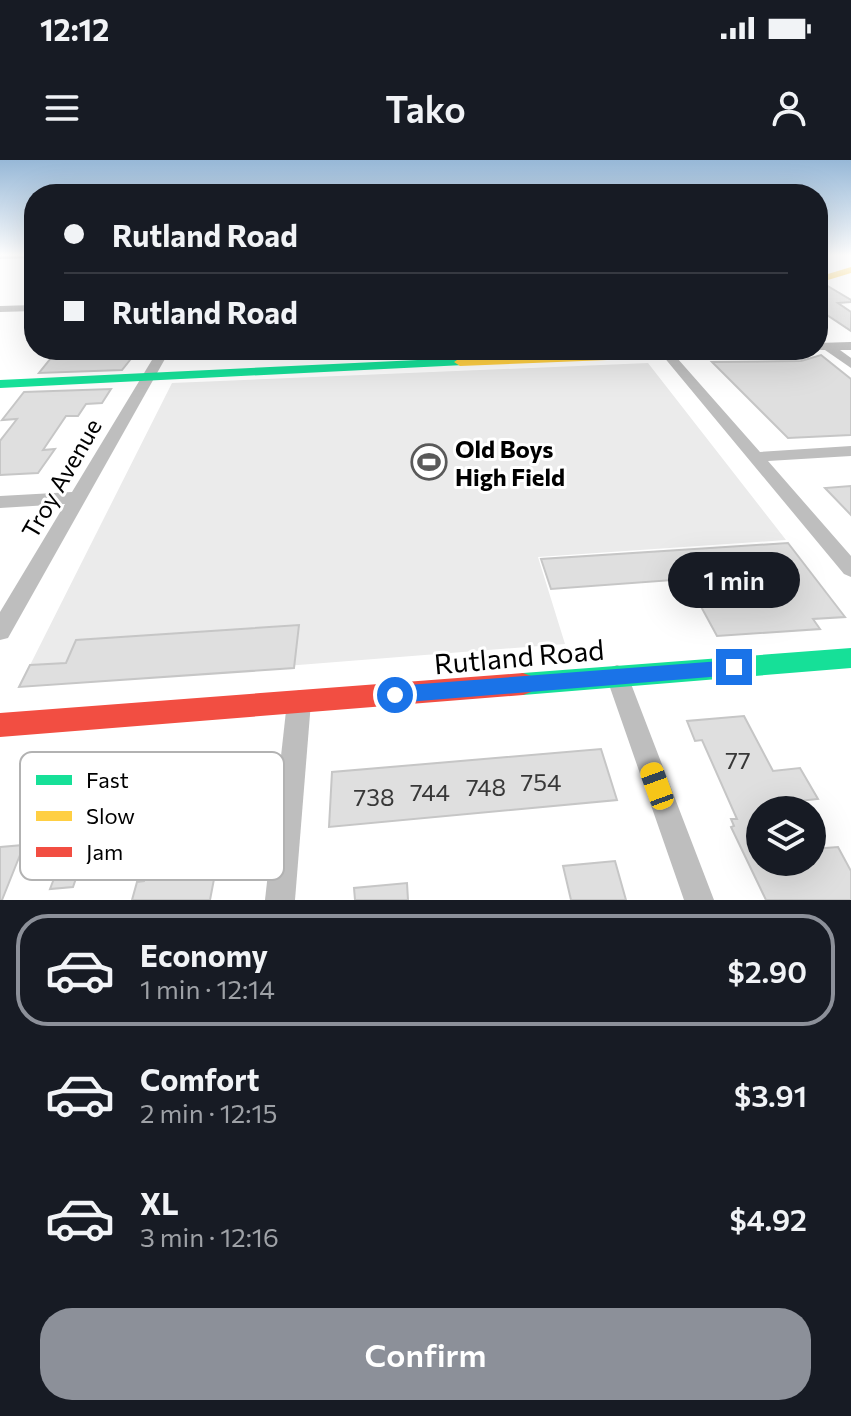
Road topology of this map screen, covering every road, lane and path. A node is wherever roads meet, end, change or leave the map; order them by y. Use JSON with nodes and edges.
{"nodes":[{"id":1,"x":24,"y":308,"type":"edge"},
{"id":2,"x":0,"y":309,"type":"edge"},
{"id":3,"x":851,"y":346,"type":"edge"},
{"id":4,"x":828,"y":347,"type":"edge"},
{"id":5,"x":828,"y":350,"type":"edge"},
{"id":6,"x":158,"y":360,"type":"edge"},
{"id":7,"x":493,"y":360,"type":"edge"},
{"id":8,"x":672,"y":360,"type":"edge"},
{"id":9,"x":851,"y":364,"type":"edge"},
{"id":10,"x":149,"y":376,"type":"junction"},
{"id":11,"x":0,"y":384,"type":"edge"},
{"id":12,"x":851,"y":451,"type":"edge"},
{"id":13,"x":754,"y":457,"type":"junction"},
{"id":14,"x":77,"y":498,"type":"junction"},
{"id":15,"x":0,"y":502,"type":"edge"},
{"id":16,"x":851,"y":569,"type":"edge"},
{"id":17,"x":0,"y":631,"type":"edge"},
{"id":18,"x":851,"y":658,"type":"edge"},
{"id":19,"x":617,"y":676,"type":"junction"},
{"id":20,"x":299,"y":702,"type":"junction"},
{"id":21,"x":0,"y":725,"type":"edge"},
{"id":22,"x":284,"y":858,"type":"edge"},
{"id":23,"x":282,"y":880,"type":"edge"},
{"id":24,"x":280,"y":900,"type":"edge"},
{"id":25,"x":699,"y":900,"type":"edge"}],
"edges":[{"from":1,"to":2,"type":"street"},
{"from":3,"to":4,"type":"street"},
{"from":5,"to":9,"type":"street"},
{"from":6,"to":10,"type":"street","name":"Troy Avenue"},
{"from":7,"to":10,"type":"street"},
{"from":8,"to":13,"type":"street"},
{"from":10,"to":11,"type":"street"},
{"from":10,"to":14,"type":"street","name":"Troy Avenue"},
{"from":12,"to":13,"type":"street"},
{"from":13,"to":16,"type":"street"},
{"from":14,"to":15,"type":"street"},
{"from":14,"to":17,"type":"street","name":"Troy Avenue"},
{"from":18,"to":19,"type":"street","name":"Rutland Road"},
{"from":19,"to":20,"type":"street","name":"Rutland Road"},
{"from":19,"to":25,"type":"street"},
{"from":20,"to":21,"type":"street","name":"Rutland Road"},
{"from":20,"to":22,"type":"street"},
{"from":23,"to":24,"type":"street"}]}
